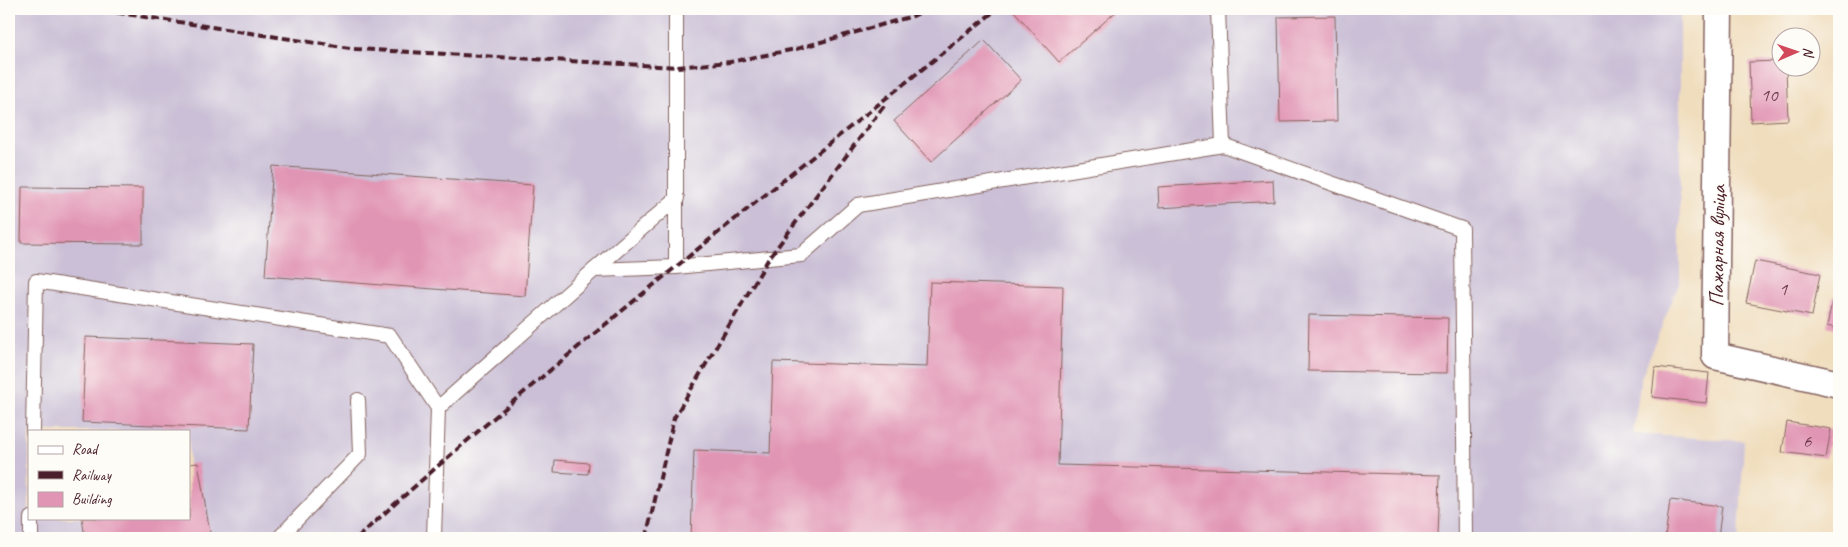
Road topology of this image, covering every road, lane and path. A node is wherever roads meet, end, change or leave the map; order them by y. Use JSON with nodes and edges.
{"nodes":[{"id":1,"x":676,"y":9,"type":"edge"},
{"id":2,"x":1218,"y":9,"type":"edge"},
{"id":3,"x":1719,"y":9,"type":"edge"},
{"id":4,"x":1222,"y":145,"type":"junction"},
{"id":5,"x":677,"y":198,"type":"junction"},
{"id":6,"x":676,"y":267,"type":"junction"},
{"id":7,"x":594,"y":270,"type":"junction"},
{"id":8,"x":1839,"y":384,"type":"edge"},
{"id":9,"x":358,"y":400,"type":"dead end"},
{"id":10,"x":438,"y":408,"type":"junction"},
{"id":11,"x":33,"y":430,"type":"edge"},
{"id":12,"x":31,"y":520,"type":"edge"},
{"id":13,"x":31,"y":538,"type":"edge"},
{"id":14,"x":279,"y":538,"type":"edge"},
{"id":15,"x":434,"y":538,"type":"edge"},
{"id":16,"x":1465,"y":538,"type":"edge"}],
"edges":[{"from":1,"to":5,"type":"lane"},
{"from":2,"to":4,"type":"lane"},
{"from":3,"to":8,"type":"street","name":"Пажарная вуліца"},
{"from":4,"to":6,"type":"lane"},
{"from":4,"to":16,"type":"lane"},
{"from":5,"to":6,"type":"lane"},
{"from":5,"to":7,"type":"lane"},
{"from":6,"to":7,"type":"lane"},
{"from":7,"to":10,"type":"lane"},
{"from":9,"to":14,"type":"lane"},
{"from":10,"to":11,"type":"lane"},
{"from":10,"to":15,"type":"lane"},
{"from":12,"to":13,"type":"lane"}]}
